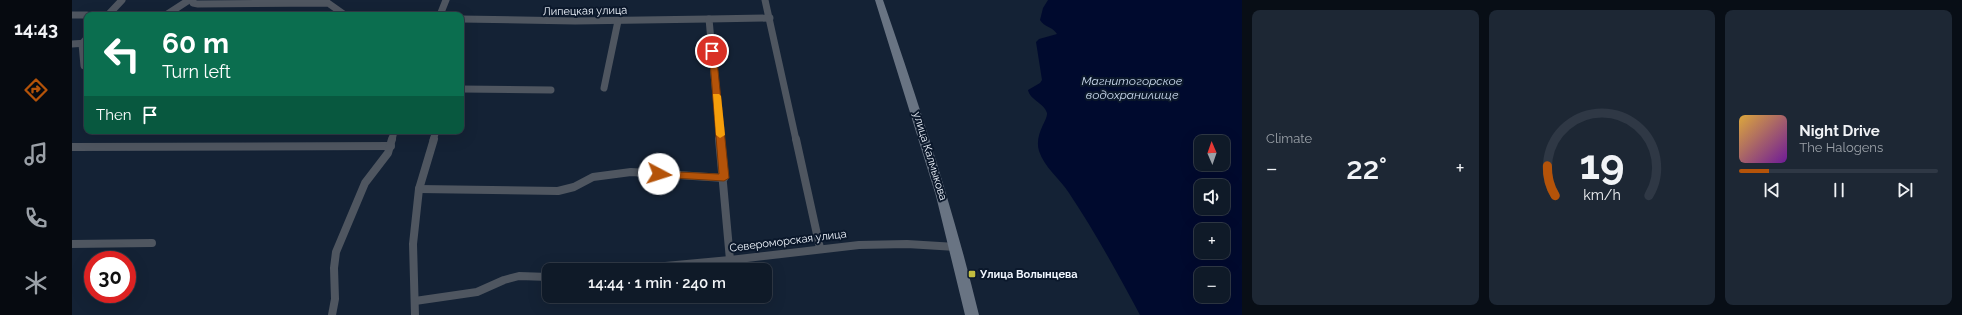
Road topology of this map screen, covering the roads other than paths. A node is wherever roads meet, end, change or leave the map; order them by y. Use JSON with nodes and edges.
{"nodes":[{"id":1,"x":122,"y":0,"type":"edge"},
{"id":2,"x":189,"y":0,"type":"edge"},
{"id":3,"x":193,"y":0,"type":"edge"},
{"id":4,"x":446,"y":0,"type":"edge"},
{"id":5,"x":765,"y":0,"type":"edge"},
{"id":6,"x":879,"y":0,"type":"edge"},
{"id":7,"x":111,"y":12,"type":"edge"},
{"id":8,"x":171,"y":12,"type":"edge"},
{"id":9,"x":341,"y":12,"type":"edge"},
{"id":10,"x":441,"y":12,"type":"edge"},
{"id":11,"x":84,"y":15,"type":"edge"},
{"id":12,"x":72,"y":16,"type":"edge"},
{"id":13,"x":770,"y":18,"type":"junction"},
{"id":14,"x":464,"y":19,"type":"edge"},
{"id":15,"x":709,"y":19,"type":"junction"},
{"id":16,"x":618,"y":21,"type":"junction"},
{"id":17,"x":84,"y":42,"type":"edge"},
{"id":18,"x":72,"y":44,"type":"edge"},
{"id":19,"x":604,"y":88,"type":"dead end"},
{"id":20,"x":464,"y":89,"type":"edge"},
{"id":21,"x":551,"y":90,"type":"dead end"},
{"id":22,"x":393,"y":134,"type":"edge"},
{"id":23,"x":435,"y":134,"type":"edge"},
{"id":24,"x":391,"y":146,"type":"junction"},
{"id":25,"x":72,"y":147,"type":"edge"},
{"id":26,"x":724,"y":178,"type":"junction"},
{"id":27,"x":419,"y":189,"type":"junction"},
{"id":28,"x":152,"y":243,"type":"dead end"},
{"id":29,"x":72,"y":244,"type":"edge"},
{"id":30,"x":956,"y":247,"type":"junction"},
{"id":31,"x":820,"y":248,"type":"junction"},
{"id":32,"x":730,"y":260,"type":"junction"},
{"id":33,"x":698,"y":263,"type":"edge"},
{"id":34,"x":542,"y":277,"type":"edge"},
{"id":35,"x":415,"y":301,"type":"junction"},
{"id":36,"x":332,"y":315,"type":"edge"},
{"id":37,"x":415,"y":315,"type":"edge"},
{"id":38,"x":971,"y":315,"type":"edge"}],
"edges":[{"from":1,"to":7,"type":"street"},
{"from":2,"to":8,"type":"street"},
{"from":3,"to":9,"type":"street"},
{"from":4,"to":10,"type":"street"},
{"from":5,"to":13,"type":"street"},
{"from":6,"to":30,"type":"main road","name":"улица Калмыкова"},
{"from":11,"to":12,"type":"street"},
{"from":13,"to":15,"type":"street","name":"Липецкая улица"},
{"from":13,"to":31,"type":"street"},
{"from":14,"to":16,"type":"street","name":"Липецкая улица"},
{"from":15,"to":16,"type":"street","name":"Липецкая улица"},
{"from":15,"to":26,"type":"street"},
{"from":16,"to":19,"type":"street"},
{"from":17,"to":18,"type":"street"},
{"from":20,"to":21,"type":"street"},
{"from":22,"to":24,"type":"street"},
{"from":23,"to":27,"type":"street"},
{"from":24,"to":25,"type":"street"},
{"from":24,"to":36,"type":"street"},
{"from":26,"to":27,"type":"street"},
{"from":26,"to":32,"type":"street"},
{"from":27,"to":35,"type":"street"},
{"from":28,"to":29,"type":"street"},
{"from":30,"to":31,"type":"street","name":"Североморская улица"},
{"from":30,"to":38,"type":"main road","name":"улица Калмыкова"},
{"from":31,"to":32,"type":"street","name":"Североморская улица"},
{"from":32,"to":33,"type":"street","name":"Североморская улица"},
{"from":34,"to":35,"type":"street"},
{"from":35,"to":37,"type":"street"}]}
